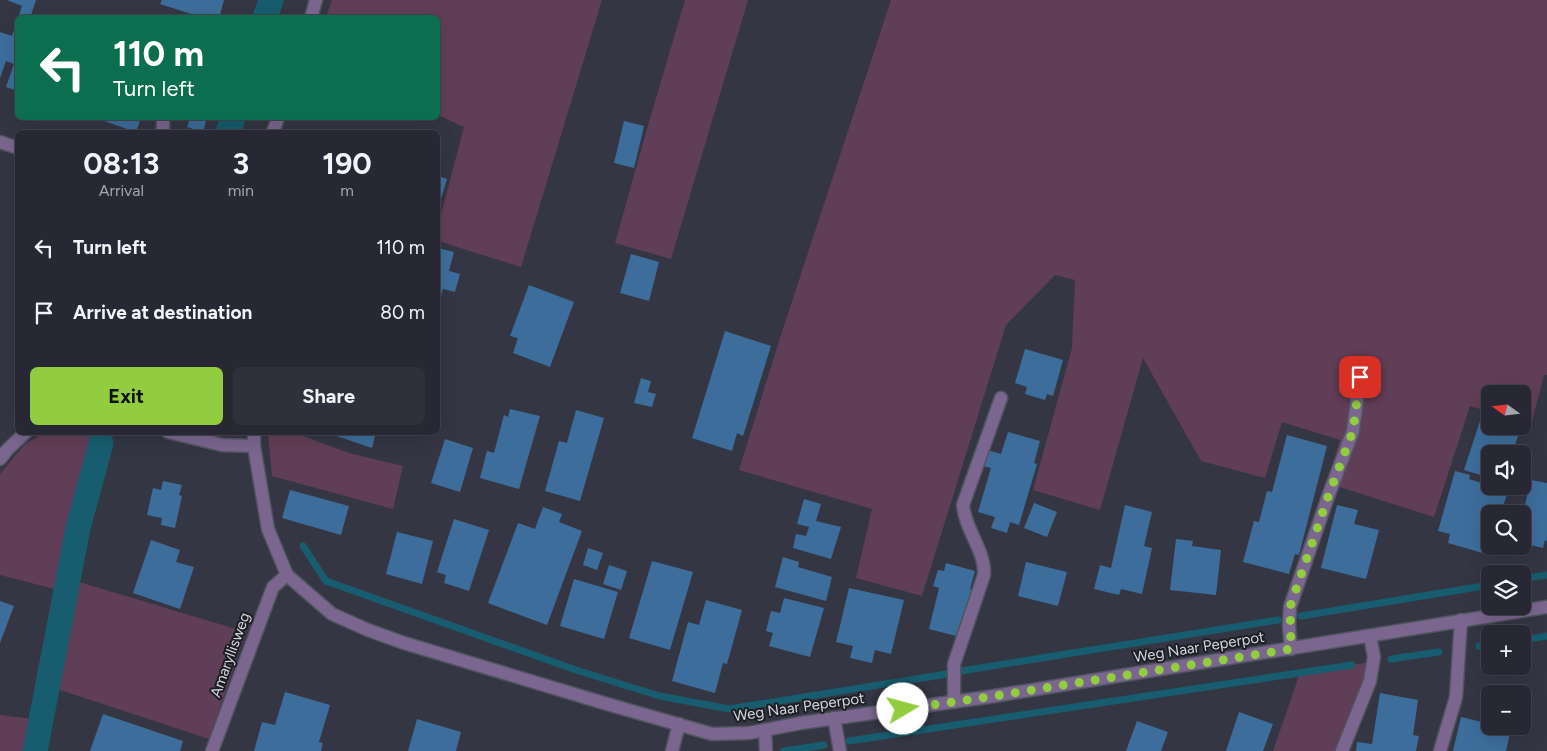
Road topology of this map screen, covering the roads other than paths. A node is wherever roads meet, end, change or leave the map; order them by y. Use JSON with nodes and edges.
{"nodes":[{"id":1,"x":316,"y":0,"type":"edge"},
{"id":2,"x":312,"y":15,"type":"edge"},
{"id":3,"x":0,"y":142,"type":"edge"},
{"id":4,"x":15,"y":147,"type":"edge"},
{"id":5,"x":1360,"y":377,"type":"dead end"},
{"id":6,"x":1001,"y":398,"type":"dead end"},
{"id":7,"x":23,"y":435,"type":"edge"},
{"id":8,"x":180,"y":435,"type":"edge"},
{"id":9,"x":254,"y":435,"type":"edge"},
{"id":10,"x":254,"y":446,"type":"junction"},
{"id":11,"x":0,"y":459,"type":"edge"},
{"id":12,"x":287,"y":575,"type":"junction"},
{"id":13,"x":1547,"y":607,"type":"edge"},
{"id":14,"x":1461,"y":620,"type":"junction"},
{"id":15,"x":1370,"y":636,"type":"junction"},
{"id":16,"x":1291,"y":649,"type":"junction"},
{"id":17,"x":954,"y":702,"type":"junction"},
{"id":18,"x":834,"y":718,"type":"junction"},
{"id":19,"x":679,"y":724,"type":"junction"},
{"id":20,"x":765,"y":730,"type":"junction"},
{"id":21,"x":212,"y":751,"type":"edge"},
{"id":22,"x":672,"y":751,"type":"edge"},
{"id":23,"x":766,"y":751,"type":"edge"},
{"id":24,"x":840,"y":751,"type":"edge"},
{"id":25,"x":1342,"y":751,"type":"edge"},
{"id":26,"x":1440,"y":751,"type":"edge"}],
"edges":[{"from":1,"to":2,"type":"street"},
{"from":3,"to":4,"type":"street"},
{"from":5,"to":16,"type":"street"},
{"from":6,"to":17,"type":"street"},
{"from":7,"to":11,"type":"street"},
{"from":8,"to":10,"type":"street"},
{"from":9,"to":10,"type":"street","name":"Weg Naar Peperpot"},
{"from":10,"to":12,"type":"street","name":"Weg Naar Peperpot"},
{"from":12,"to":19,"type":"street","name":"Weg Naar Peperpot"},
{"from":12,"to":21,"type":"street","name":"Amaryllisweg"},
{"from":13,"to":14,"type":"street","name":"Weg Naar Peperpot"},
{"from":14,"to":15,"type":"street","name":"Weg Naar Peperpot"},
{"from":14,"to":26,"type":"street"},
{"from":15,"to":16,"type":"street","name":"Weg Naar Peperpot"},
{"from":15,"to":25,"type":"street"},
{"from":16,"to":17,"type":"street","name":"Weg Naar Peperpot"},
{"from":17,"to":18,"type":"street","name":"Weg Naar Peperpot"},
{"from":18,"to":20,"type":"street","name":"Weg Naar Peperpot"},
{"from":18,"to":24,"type":"street"},
{"from":19,"to":20,"type":"street","name":"Weg Naar Peperpot"},
{"from":19,"to":22,"type":"street"},
{"from":20,"to":23,"type":"street"}]}
